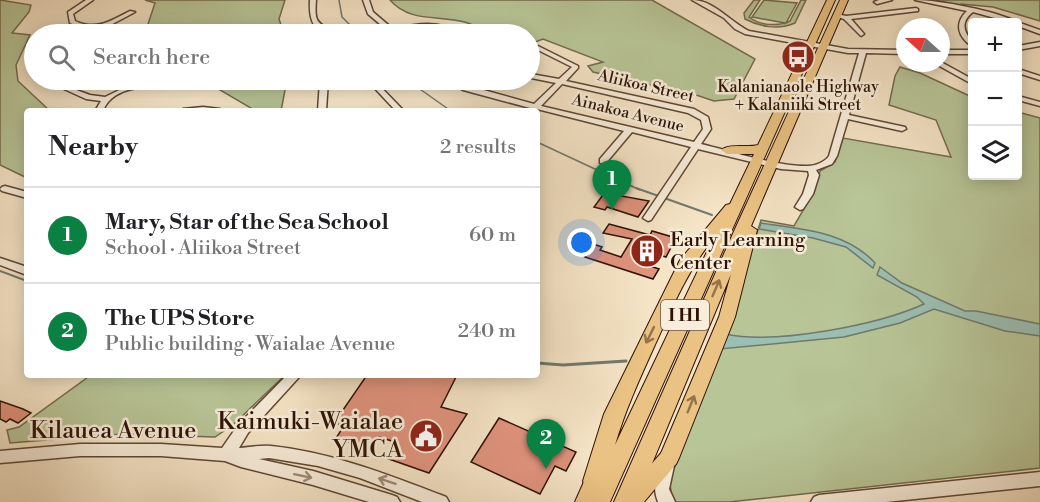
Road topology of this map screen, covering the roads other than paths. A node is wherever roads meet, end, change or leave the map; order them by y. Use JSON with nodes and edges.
{"nodes":[{"id":1,"x":90,"y":0,"type":"edge"},
{"id":2,"x":313,"y":0,"type":"edge"},
{"id":3,"x":366,"y":0,"type":"edge"},
{"id":4,"x":695,"y":0,"type":"edge"},
{"id":5,"x":831,"y":0,"type":"edge"},
{"id":6,"x":844,"y":0,"type":"edge"},
{"id":7,"x":889,"y":0,"type":"edge"},
{"id":8,"x":918,"y":0,"type":"edge"},
{"id":9,"x":878,"y":2,"type":"dead end"},
{"id":10,"x":916,"y":10,"type":"dead end"},
{"id":11,"x":972,"y":10,"type":"junction"},
{"id":12,"x":132,"y":12,"type":"dead end"},
{"id":13,"x":842,"y":17,"type":"junction"},
{"id":14,"x":999,"y":18,"type":"edge"},
{"id":15,"x":75,"y":24,"type":"edge"},
{"id":16,"x":107,"y":24,"type":"edge"},
{"id":17,"x":315,"y":24,"type":"edge"},
{"id":18,"x":382,"y":24,"type":"edge"},
{"id":19,"x":1022,"y":25,"type":"edge"},
{"id":20,"x":1040,"y":32,"type":"edge"},
{"id":21,"x":861,"y":34,"type":"dead end"},
{"id":22,"x":968,"y":40,"type":"edge"},
{"id":23,"x":1040,"y":44,"type":"edge"},
{"id":24,"x":810,"y":45,"type":"junction"},
{"id":25,"x":822,"y":47,"type":"junction"},
{"id":26,"x":1022,"y":47,"type":"edge"},
{"id":27,"x":540,"y":49,"type":"edge"},
{"id":28,"x":863,"y":52,"type":"junction"},
{"id":29,"x":896,"y":52,"type":"edge"},
{"id":30,"x":950,"y":52,"type":"edge"},
{"id":31,"x":968,"y":52,"type":"edge"},
{"id":32,"x":950,"y":70,"type":"edge"},
{"id":33,"x":1020,"y":72,"type":"edge"},
{"id":34,"x":540,"y":77,"type":"edge"},
{"id":35,"x":1040,"y":78,"type":"edge"},
{"id":36,"x":968,"y":80,"type":"edge"},
{"id":37,"x":562,"y":82,"type":"junction"},
{"id":38,"x":70,"y":90,"type":"edge"},
{"id":39,"x":124,"y":90,"type":"edge"},
{"id":40,"x":323,"y":90,"type":"edge"},
{"id":41,"x":380,"y":90,"type":"edge"},
{"id":42,"x":473,"y":90,"type":"edge"},
{"id":43,"x":106,"y":99,"type":"junction"},
{"id":44,"x":1022,"y":99,"type":"edge"},
{"id":45,"x":1040,"y":104,"type":"edge"},
{"id":46,"x":100,"y":108,"type":"edge"},
{"id":47,"x":322,"y":108,"type":"edge"},
{"id":48,"x":397,"y":108,"type":"edge"},
{"id":49,"x":530,"y":108,"type":"edge"},
{"id":50,"x":534,"y":108,"type":"edge"},
{"id":51,"x":540,"y":110,"type":"edge"},
{"id":52,"x":844,"y":116,"type":"junction"},
{"id":53,"x":630,"y":129,"type":"junction"},
{"id":54,"x":902,"y":129,"type":"dead end"},
{"id":55,"x":783,"y":139,"type":"junction"},
{"id":56,"x":697,"y":145,"type":"junction"},
{"id":57,"x":729,"y":152,"type":"junction"},
{"id":58,"x":762,"y":152,"type":"junction"},
{"id":59,"x":603,"y":161,"type":"dead end"},
{"id":60,"x":773,"y":164,"type":"junction"},
{"id":61,"x":811,"y":168,"type":"junction"},
{"id":62,"x":755,"y":184,"type":"junction"},
{"id":63,"x":5,"y":189,"type":"dead end"},
{"id":64,"x":24,"y":194,"type":"edge"},
{"id":65,"x":739,"y":199,"type":"junction"},
{"id":66,"x":800,"y":207,"type":"dead end"},
{"id":67,"x":648,"y":218,"type":"dead end"},
{"id":68,"x":0,"y":261,"type":"edge"},
{"id":69,"x":24,"y":270,"type":"edge"},
{"id":70,"x":292,"y":378,"type":"edge"},
{"id":71,"x":226,"y":455,"type":"junction"},
{"id":72,"x":0,"y":457,"type":"edge"},
{"id":73,"x":669,"y":458,"type":"junction"},
{"id":74,"x":1040,"y":479,"type":"edge"},
{"id":75,"x":594,"y":481,"type":"joint"},
{"id":76,"x":664,"y":495,"type":"edge"},
{"id":77,"x":392,"y":502,"type":"edge"},
{"id":78,"x":441,"y":502,"type":"edge"},
{"id":79,"x":585,"y":502,"type":"edge"},
{"id":80,"x":599,"y":502,"type":"edge"},
{"id":81,"x":625,"y":502,"type":"edge"},
{"id":82,"x":634,"y":502,"type":"edge"},
{"id":83,"x":819,"y":502,"type":"edge"}],
"edges":[{"from":1,"to":15,"type":"street"},
{"from":2,"to":17,"type":"street"},
{"from":3,"to":18,"type":"street"},
{"from":4,"to":24,"type":"street"},
{"from":5,"to":24,"type":"highway"},
{"from":6,"to":13,"type":"highway"},
{"from":7,"to":9,"type":"street"},
{"from":8,"to":11,"type":"street"},
{"from":10,"to":13,"type":"street"},
{"from":11,"to":14,"type":"street"},
{"from":11,"to":22,"type":"street"},
{"from":12,"to":16,"type":"street"},
{"from":13,"to":21,"type":"street"},
{"from":13,"to":25,"type":"highway"},
{"from":19,"to":20,"type":"street"},
{"from":23,"to":26,"type":"street"},
{"from":24,"to":25,"type":"street"},
{"from":24,"to":58,"type":"highway"},
{"from":25,"to":28,"type":"street"},
{"from":25,"to":55,"type":"highway"},
{"from":27,"to":37,"type":"street"},
{"from":28,"to":29,"type":"street"},
{"from":28,"to":52,"type":"street"},
{"from":30,"to":31,"type":"street"},
{"from":32,"to":36,"type":"street"},
{"from":33,"to":35,"type":"street"},
{"from":34,"to":37,"type":"street","name":"Aliikoa Street"},
{"from":37,"to":50,"type":"street"},
{"from":37,"to":56,"type":"street","name":"Aliikoa Street"},
{"from":38,"to":43,"type":"street"},
{"from":39,"to":43,"type":"street"},
{"from":40,"to":47,"type":"street"},
{"from":41,"to":48,"type":"street"},
{"from":42,"to":49,"type":"street","name":"Ainakoa Avenue"},
{"from":43,"to":46,"type":"street"},
{"from":44,"to":45,"type":"street"},
{"from":51,"to":53,"type":"street","name":"Ainakoa Avenue"},
{"from":52,"to":54,"type":"street"},
{"from":52,"to":61,"type":"street"},
{"from":53,"to":56,"type":"street","name":"Ainakoa Avenue"},
{"from":53,"to":59,"type":"street"},
{"from":55,"to":58,"type":"highway"},
{"from":55,"to":60,"type":"highway"},
{"from":56,"to":57,"type":"street","name":"Ainakoa Avenue"},
{"from":56,"to":67,"type":"street","name":"Aliikoa Street"},
{"from":57,"to":58,"type":"highway"},
{"from":57,"to":62,"type":"highway"},
{"from":58,"to":60,"type":"street"},
{"from":58,"to":62,"type":"highway","number":"I H1"},
{"from":60,"to":61,"type":"street"},
{"from":60,"to":62,"type":"highway","number":"I H1"},
{"from":61,"to":66,"type":"street"},
{"from":62,"to":65,"type":"highway","number":"I H1"},
{"from":73,"to":62,"type":"highway","one_way":true},
{"from":81,"to":62,"type":"highway","number":"I H1","one_way":true},
{"from":63,"to":64,"type":"street"},
{"from":65,"to":75,"type":"highway","one_way":true},
{"from":65,"to":80,"type":"highway","number":"I H1"},
{"from":68,"to":69,"type":"street"},
{"from":70,"to":71,"type":"street"},
{"from":71,"to":72,"type":"street","name":"Kilauea Avenue"},
{"from":71,"to":77,"type":"street","name":"Kilauea Avenue","one_way":true},
{"from":78,"to":71,"type":"street","name":"Kilauea Avenue","one_way":true},
{"from":73,"to":76,"type":"street"},
{"from":73,"to":82,"type":"main road"},
{"from":74,"to":83,"type":"street"},
{"from":75,"to":79,"type":"main road"}]}
